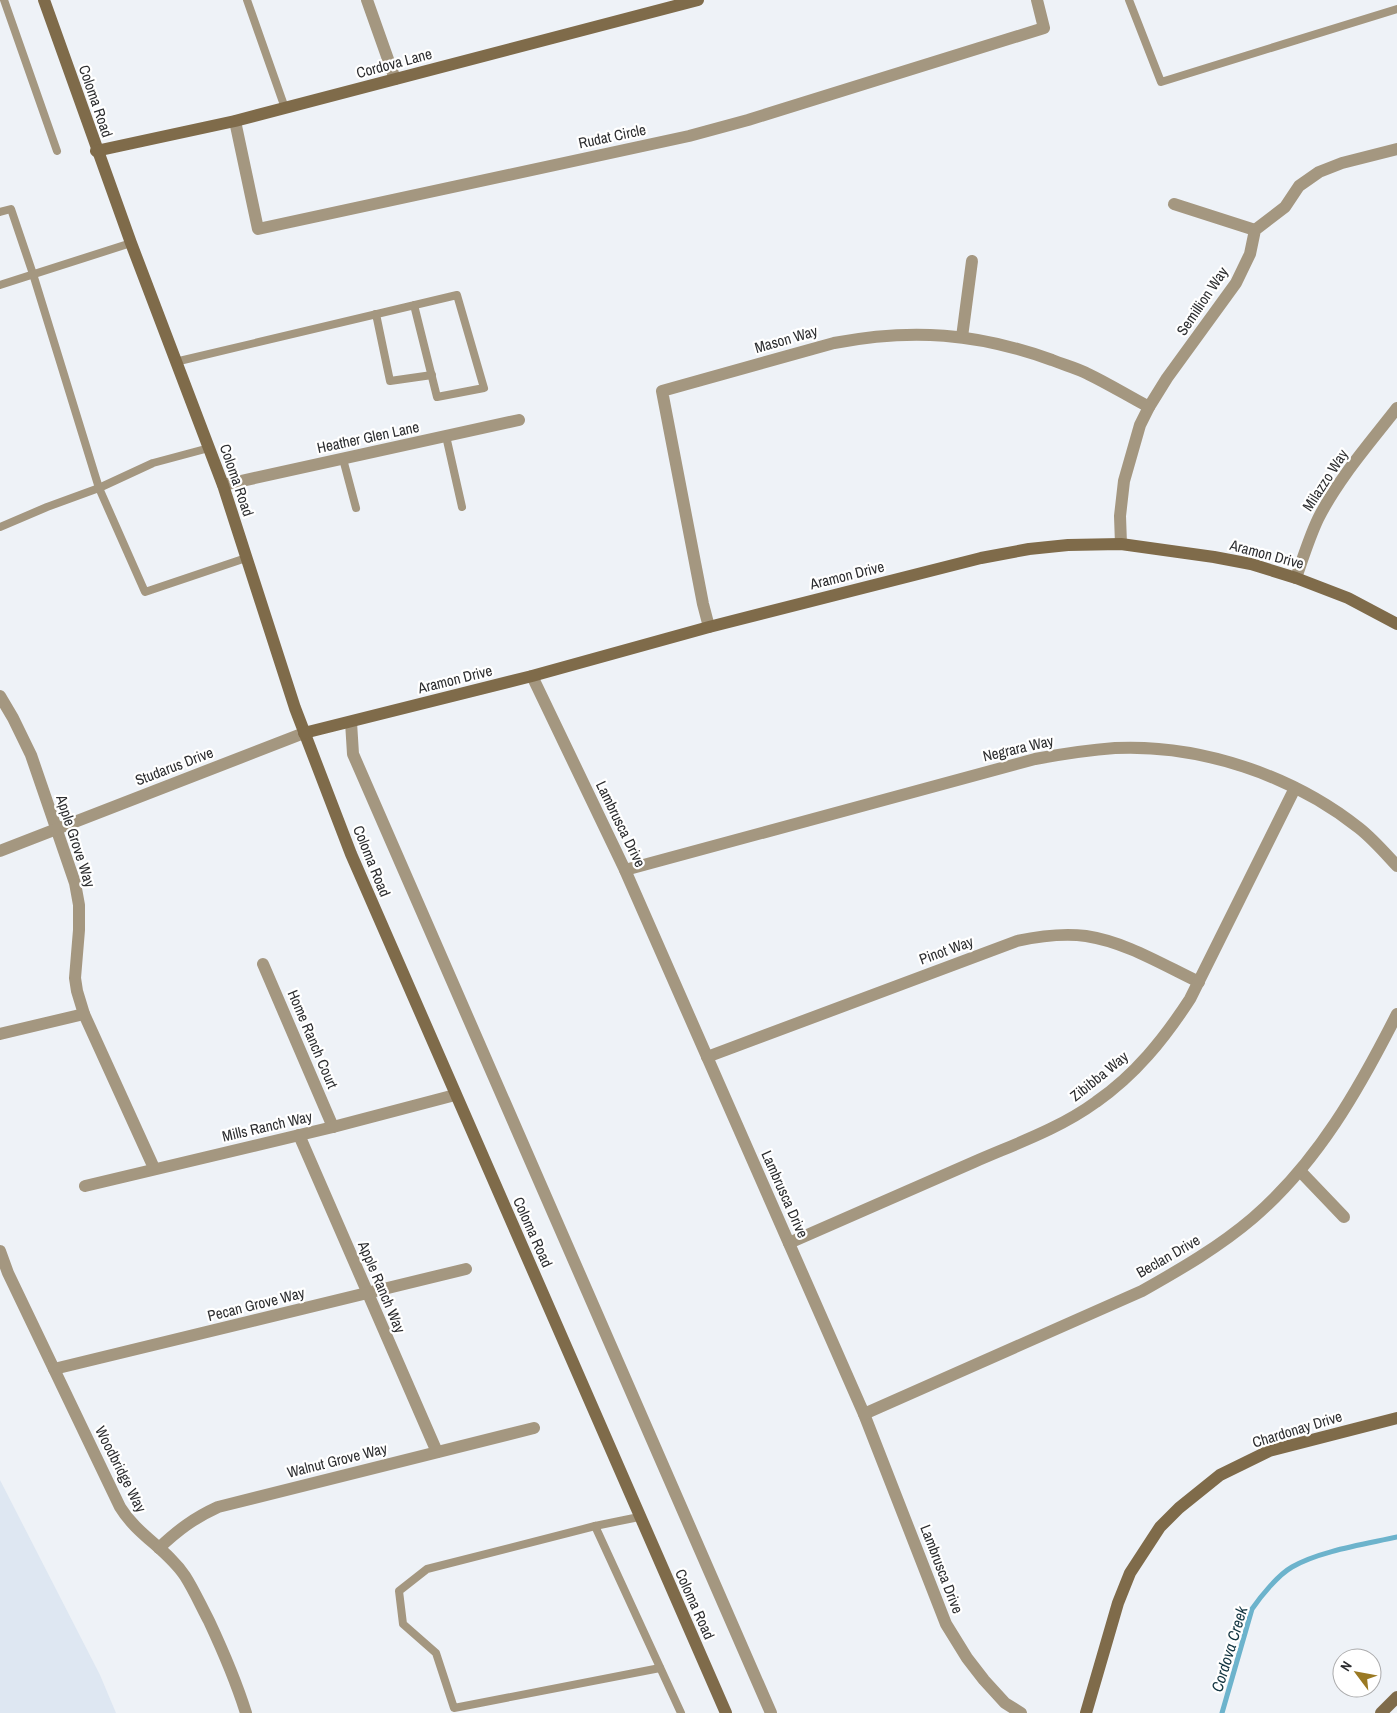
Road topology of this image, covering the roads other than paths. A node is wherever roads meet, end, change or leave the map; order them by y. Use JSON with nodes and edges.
{"nodes":[{"id":1,"x":4,"y":0,"type":"edge"},
{"id":2,"x":44,"y":0,"type":"edge"},
{"id":3,"x":247,"y":0,"type":"edge"},
{"id":4,"x":367,"y":0,"type":"edge"},
{"id":5,"x":698,"y":0,"type":"edge"},
{"id":6,"x":1037,"y":0,"type":"edge"},
{"id":7,"x":1128,"y":0,"type":"edge"},
{"id":8,"x":1397,"y":9,"type":"edge"},
{"id":9,"x":395,"y":79,"type":"junction"},
{"id":10,"x":285,"y":108,"type":"junction"},
{"id":11,"x":235,"y":121,"type":"junction"},
{"id":12,"x":1397,"y":150,"type":"edge"},
{"id":13,"x":57,"y":151,"type":"dead end"},
{"id":14,"x":96,"y":151,"type":"junction"},
{"id":15,"x":1174,"y":204,"type":"dead end"},
{"id":16,"x":0,"y":212,"type":"edge"},
{"id":17,"x":1255,"y":230,"type":"junction"},
{"id":18,"x":130,"y":243,"type":"junction"},
{"id":19,"x":972,"y":261,"type":"dead end"},
{"id":20,"x":33,"y":274,"type":"junction"},
{"id":21,"x":0,"y":285,"type":"edge"},
{"id":22,"x":414,"y":305,"type":"junction"},
{"id":23,"x":376,"y":314,"type":"junction"},
{"id":24,"x":962,"y":337,"type":"junction"},
{"id":25,"x":176,"y":362,"type":"junction"},
{"id":26,"x":432,"y":375,"type":"junction"},
{"id":27,"x":1149,"y":407,"type":"junction"},
{"id":28,"x":1397,"y":408,"type":"edge"},
{"id":29,"x":519,"y":420,"type":"dead end"},
{"id":30,"x":446,"y":436,"type":"junction"},
{"id":31,"x":209,"y":448,"type":"junction"},
{"id":32,"x":343,"y":458,"type":"junction"},
{"id":33,"x":223,"y":485,"type":"junction"},
{"id":34,"x":99,"y":488,"type":"junction"},
{"id":35,"x":462,"y":507,"type":"dead end"},
{"id":36,"x":356,"y":508,"type":"dead end"},
{"id":37,"x":0,"y":527,"type":"edge"},
{"id":38,"x":1121,"y":544,"type":"junction"},
{"id":39,"x":246,"y":558,"type":"junction"},
{"id":40,"x":1296,"y":578,"type":"junction"},
{"id":41,"x":1397,"y":624,"type":"edge"},
{"id":42,"x":709,"y":627,"type":"junction"},
{"id":43,"x":532,"y":676,"type":"junction"},
{"id":44,"x":0,"y":696,"type":"edge"},
{"id":45,"x":351,"y":722,"type":"junction"},
{"id":46,"x":304,"y":733,"type":"junction"},
{"id":47,"x":1296,"y":788,"type":"junction"},
{"id":48,"x":56,"y":829,"type":"junction"},
{"id":49,"x":0,"y":851,"type":"edge"},
{"id":50,"x":1397,"y":866,"type":"edge"},
{"id":51,"x":625,"y":870,"type":"junction"},
{"id":52,"x":263,"y":964,"type":"dead end"},
{"id":53,"x":1199,"y":982,"type":"junction"},
{"id":54,"x":84,"y":1014,"type":"junction"},
{"id":55,"x":1397,"y":1014,"type":"edge"},
{"id":56,"x":0,"y":1034,"type":"edge"},
{"id":57,"x":708,"y":1057,"type":"junction"},
{"id":58,"x":455,"y":1095,"type":"junction"},
{"id":59,"x":333,"y":1127,"type":"junction"},
{"id":60,"x":299,"y":1135,"type":"junction"},
{"id":61,"x":154,"y":1168,"type":"junction"},
{"id":62,"x":1300,"y":1171,"type":"junction"},
{"id":63,"x":85,"y":1186,"type":"dead end"},
{"id":64,"x":1344,"y":1217,"type":"dead end"},
{"id":65,"x":789,"y":1243,"type":"junction"},
{"id":66,"x":0,"y":1251,"type":"edge"},
{"id":67,"x":466,"y":1269,"type":"dead end"},
{"id":68,"x":4,"y":1274,"type":"edge"},
{"id":69,"x":367,"y":1294,"type":"junction"},
{"id":70,"x":54,"y":1369,"type":"junction"},
{"id":71,"x":864,"y":1414,"type":"junction"},
{"id":72,"x":1397,"y":1418,"type":"edge"},
{"id":73,"x":534,"y":1428,"type":"dead end"},
{"id":74,"x":436,"y":1452,"type":"junction"},
{"id":75,"x":639,"y":1517,"type":"junction"},
{"id":76,"x":595,"y":1526,"type":"junction"},
{"id":77,"x":160,"y":1548,"type":"junction"},
{"id":78,"x":660,"y":1668,"type":"junction"},
{"id":79,"x":1397,"y":1697,"type":"edge"},
{"id":80,"x":246,"y":1713,"type":"edge"},
{"id":81,"x":681,"y":1713,"type":"edge"},
{"id":82,"x":726,"y":1713,"type":"edge"},
{"id":83,"x":771,"y":1713,"type":"edge"},
{"id":84,"x":1021,"y":1713,"type":"edge"},
{"id":85,"x":1086,"y":1713,"type":"edge"},
{"id":86,"x":1381,"y":1713,"type":"edge"}],
"edges":[{"from":1,"to":13,"type":"lane"},
{"from":2,"to":14,"type":"street","name":"Coloma Road"},
{"from":3,"to":10,"type":"lane"},
{"from":4,"to":9,"type":"street"},
{"from":5,"to":9,"type":"street","name":"Cordova Lane"},
{"from":6,"to":11,"type":"street","name":"Rudat Circle"},
{"from":7,"to":8,"type":"lane"},
{"from":9,"to":10,"type":"street","name":"Cordova Lane"},
{"from":10,"to":11,"type":"street","name":"Cordova Lane"},
{"from":11,"to":14,"type":"street","name":"Cordova Lane"},
{"from":12,"to":17,"type":"street"},
{"from":14,"to":18,"type":"street","name":"Coloma Road"},
{"from":15,"to":17,"type":"street"},
{"from":16,"to":20,"type":"lane"},
{"from":17,"to":27,"type":"street","name":"Semillion Way"},
{"from":18,"to":20,"type":"lane"},
{"from":18,"to":25,"type":"street","name":"Coloma Road"},
{"from":19,"to":24,"type":"street"},
{"from":20,"to":21,"type":"lane"},
{"from":20,"to":34,"type":"lane"},
{"from":22,"to":23,"type":"lane"},
{"from":22,"to":26,"type":"lane"},
{"from":22,"to":26,"type":"lane"},
{"from":23,"to":25,"type":"lane"},
{"from":23,"to":26,"type":"lane"},
{"from":24,"to":27,"type":"street","name":"Mason Way"},
{"from":24,"to":42,"type":"street","name":"Mason Way"},
{"from":25,"to":31,"type":"street","name":"Coloma Road"},
{"from":27,"to":38,"type":"street","name":"Semillion Way"},
{"from":28,"to":40,"type":"street","name":"Milazzo Way"},
{"from":29,"to":30,"type":"street","name":"Heather Glen Lane"},
{"from":30,"to":32,"type":"street","name":"Heather Glen Lane"},
{"from":30,"to":35,"type":"lane"},
{"from":31,"to":33,"type":"street","name":"Coloma Road"},
{"from":31,"to":34,"type":"lane"},
{"from":32,"to":33,"type":"street","name":"Heather Glen Lane"},
{"from":32,"to":36,"type":"lane"},
{"from":33,"to":39,"type":"street","name":"Coloma Road"},
{"from":34,"to":37,"type":"lane"},
{"from":34,"to":39,"type":"lane"},
{"from":38,"to":40,"type":"street","name":"Aramon Drive"},
{"from":38,"to":42,"type":"street","name":"Aramon Drive"},
{"from":39,"to":46,"type":"street","name":"Coloma Road"},
{"from":40,"to":41,"type":"street","name":"Aramon Drive"},
{"from":42,"to":43,"type":"street","name":"Aramon Drive"},
{"from":43,"to":45,"type":"street","name":"Aramon Drive"},
{"from":43,"to":51,"type":"street","name":"Lambrusca Drive"},
{"from":44,"to":48,"type":"street","name":"Apple Grove Way"},
{"from":45,"to":46,"type":"street","name":"Aramon Drive"},
{"from":45,"to":83,"type":"street","name":"Coloma Road"},
{"from":46,"to":48,"type":"street","name":"Studarus Drive"},
{"from":46,"to":58,"type":"street","name":"Coloma Road"},
{"from":47,"to":50,"type":"street","name":"Negrara Way"},
{"from":47,"to":51,"type":"street","name":"Negrara Way"},
{"from":47,"to":53,"type":"street","name":"Zibibba Way"},
{"from":48,"to":49,"type":"street","name":"Studarus Drive"},
{"from":48,"to":54,"type":"street","name":"Apple Grove Way"},
{"from":51,"to":57,"type":"street","name":"Lambrusca Drive"},
{"from":52,"to":59,"type":"street","name":"Home Ranch Court"},
{"from":53,"to":57,"type":"street","name":"Pinot Way"},
{"from":53,"to":65,"type":"street","name":"Zibibba Way"},
{"from":54,"to":56,"type":"street"},
{"from":54,"to":61,"type":"street","name":"Apple Grove Way"},
{"from":55,"to":62,"type":"street","name":"Beclan Drive"},
{"from":57,"to":65,"type":"street","name":"Lambrusca Drive"},
{"from":58,"to":59,"type":"street","name":"Mills Ranch Way"},
{"from":58,"to":75,"type":"street","name":"Coloma Road"},
{"from":59,"to":60,"type":"street","name":"Mills Ranch Way"},
{"from":60,"to":61,"type":"street","name":"Mills Ranch Way"},
{"from":60,"to":69,"type":"street","name":"Apple Ranch Way"},
{"from":61,"to":63,"type":"street","name":"Mills Ranch Way"},
{"from":62,"to":64,"type":"street"},
{"from":62,"to":71,"type":"street","name":"Beclan Drive"},
{"from":65,"to":71,"type":"street","name":"Lambrusca Drive"},
{"from":66,"to":68,"type":"street","name":"Woodbridge Way"},
{"from":67,"to":69,"type":"street","name":"Pecan Grove Way"},
{"from":68,"to":70,"type":"street","name":"Woodbridge Way"},
{"from":69,"to":70,"type":"street","name":"Pecan Grove Way"},
{"from":69,"to":74,"type":"street","name":"Apple Ranch Way"},
{"from":70,"to":77,"type":"street","name":"Woodbridge Way"},
{"from":71,"to":84,"type":"street","name":"Lambrusca Drive"},
{"from":72,"to":85,"type":"street","name":"Chardonay Drive"},
{"from":73,"to":74,"type":"street","name":"Walnut Grove Way"},
{"from":74,"to":77,"type":"street","name":"Walnut Grove Way"},
{"from":75,"to":76,"type":"lane"},
{"from":75,"to":82,"type":"street","name":"Coloma Road"},
{"from":76,"to":78,"type":"lane"},
{"from":76,"to":78,"type":"lane"},
{"from":77,"to":80,"type":"street","name":"Woodbridge Way"},
{"from":78,"to":81,"type":"lane"},
{"from":79,"to":86,"type":"street"}]}
